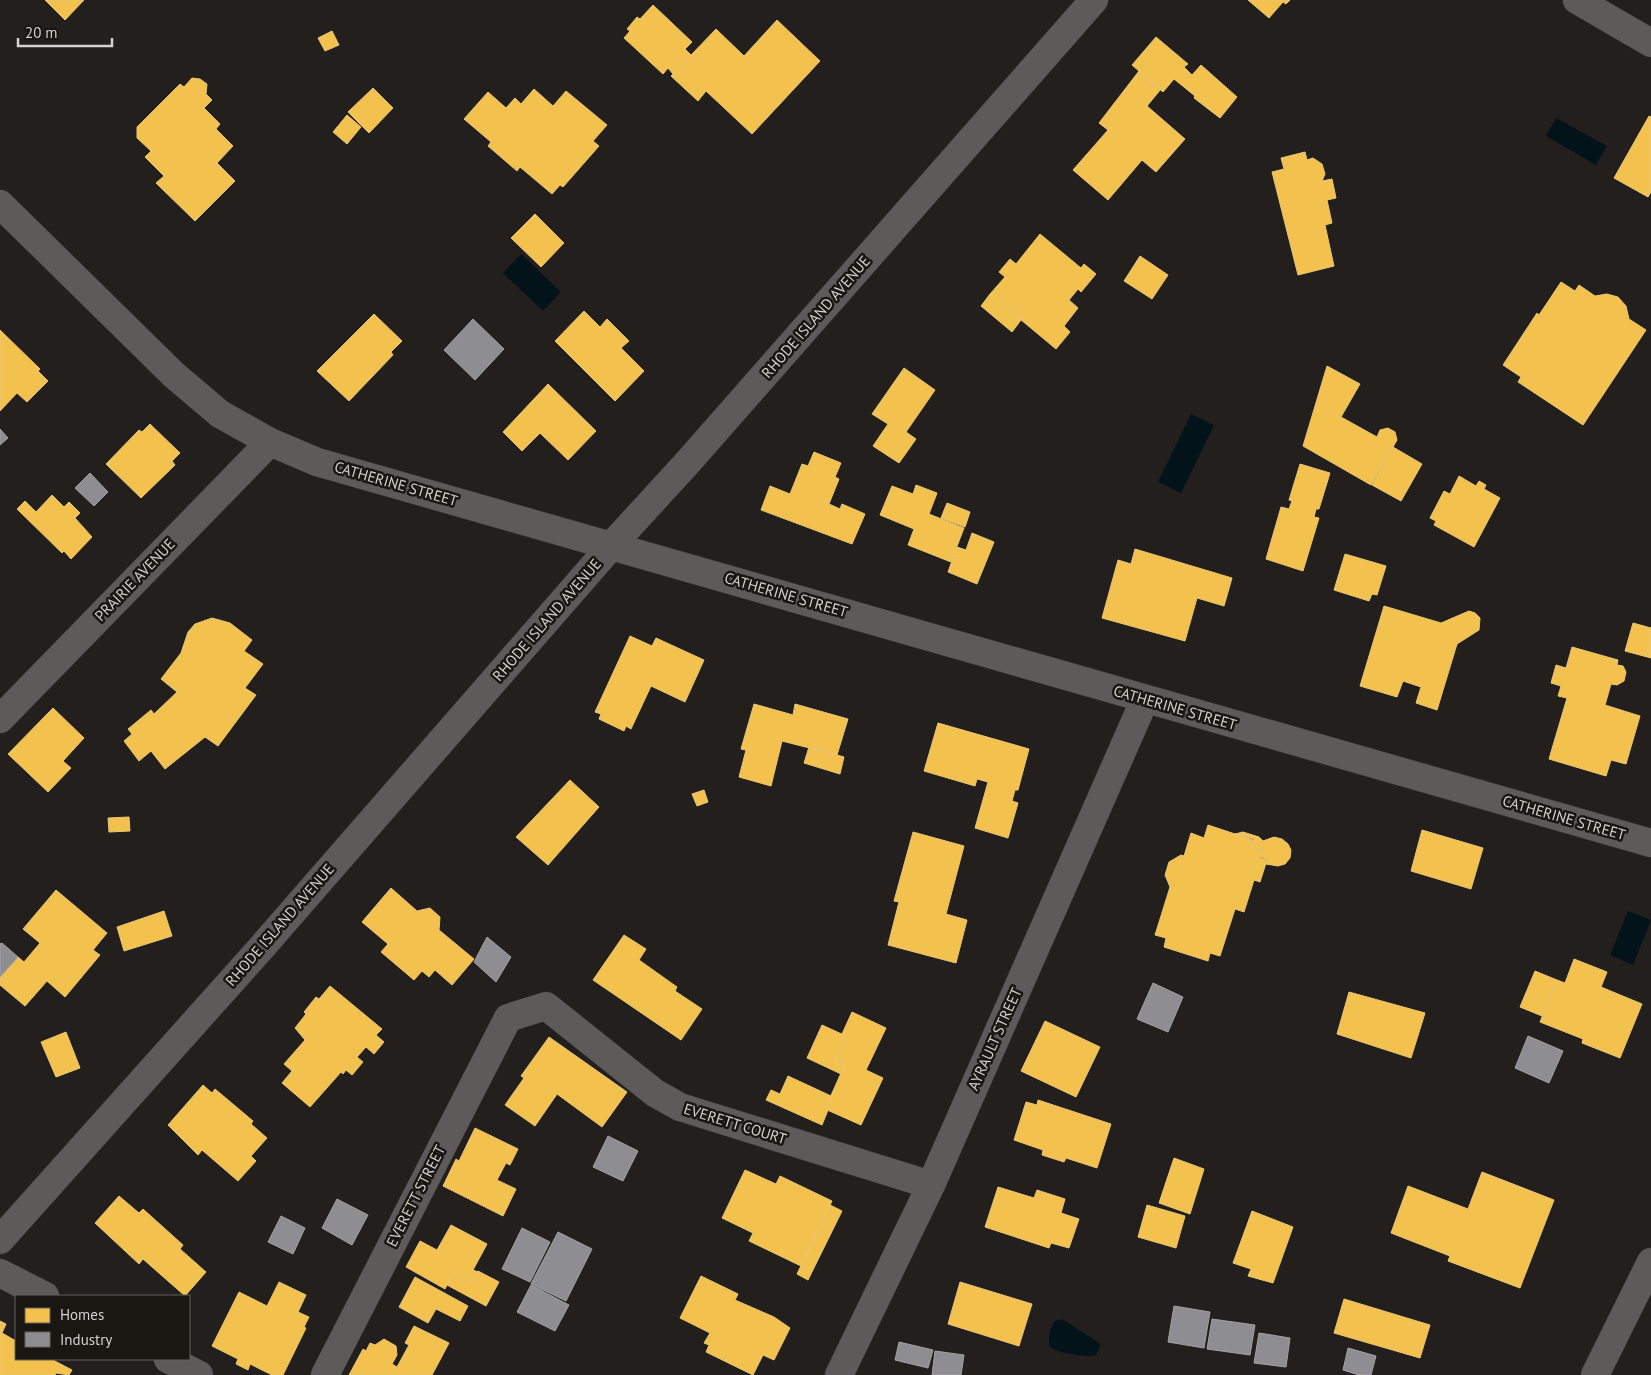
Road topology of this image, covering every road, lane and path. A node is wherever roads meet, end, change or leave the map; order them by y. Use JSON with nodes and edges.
{"nodes":[{"id":1,"x":1094,"y":0,"type":"edge"},
{"id":2,"x":1577,"y":0,"type":"edge"},
{"id":3,"x":1651,"y":43,"type":"edge"},
{"id":4,"x":0,"y":204,"type":"edge"},
{"id":5,"x":270,"y":442,"type":"junction"},
{"id":6,"x":612,"y":545,"type":"junction"},
{"id":7,"x":1145,"y":699,"type":"junction"},
{"id":8,"x":0,"y":719,"type":"edge"},
{"id":9,"x":1651,"y":843,"type":"edge"},
{"id":10,"x":508,"y":1018,"type":"joint"},
{"id":11,"x":931,"y":1185,"type":"junction"},
{"id":12,"x":0,"y":1240,"type":"edge"},
{"id":13,"x":1651,"y":1262,"type":"edge"},
{"id":14,"x":0,"y":1273,"type":"edge"},
{"id":15,"x":43,"y":1295,"type":"edge"},
{"id":16,"x":170,"y":1360,"type":"edge"},
{"id":17,"x":199,"y":1375,"type":"edge"},
{"id":18,"x":325,"y":1375,"type":"edge"},
{"id":19,"x":839,"y":1375,"type":"edge"},
{"id":20,"x":1595,"y":1375,"type":"edge"}],
"edges":[{"from":1,"to":6,"type":"street","name":"RHODE ISLAND AVENUE"},
{"from":2,"to":3,"type":"street"},
{"from":4,"to":5,"type":"street","name":"CATHERINE STREET"},
{"from":5,"to":6,"type":"street","name":"CATHERINE STREET"},
{"from":5,"to":8,"type":"street","name":"PRAIRIE AVENUE"},
{"from":6,"to":7,"type":"street","name":"CATHERINE STREET"},
{"from":6,"to":12,"type":"street","name":"RHODE ISLAND AVENUE"},
{"from":7,"to":9,"type":"street","name":"CATHERINE STREET"},
{"from":7,"to":11,"type":"street","name":"AYRAULT STREET"},
{"from":10,"to":11,"type":"street","name":"EVERETT COURT"},
{"from":10,"to":18,"type":"street","name":"EVERETT STREET"},
{"from":11,"to":19,"type":"street","name":"AYRAULT STREET"},
{"from":13,"to":20,"type":"street"},
{"from":14,"to":15,"type":"street"},
{"from":16,"to":17,"type":"street"}]}
